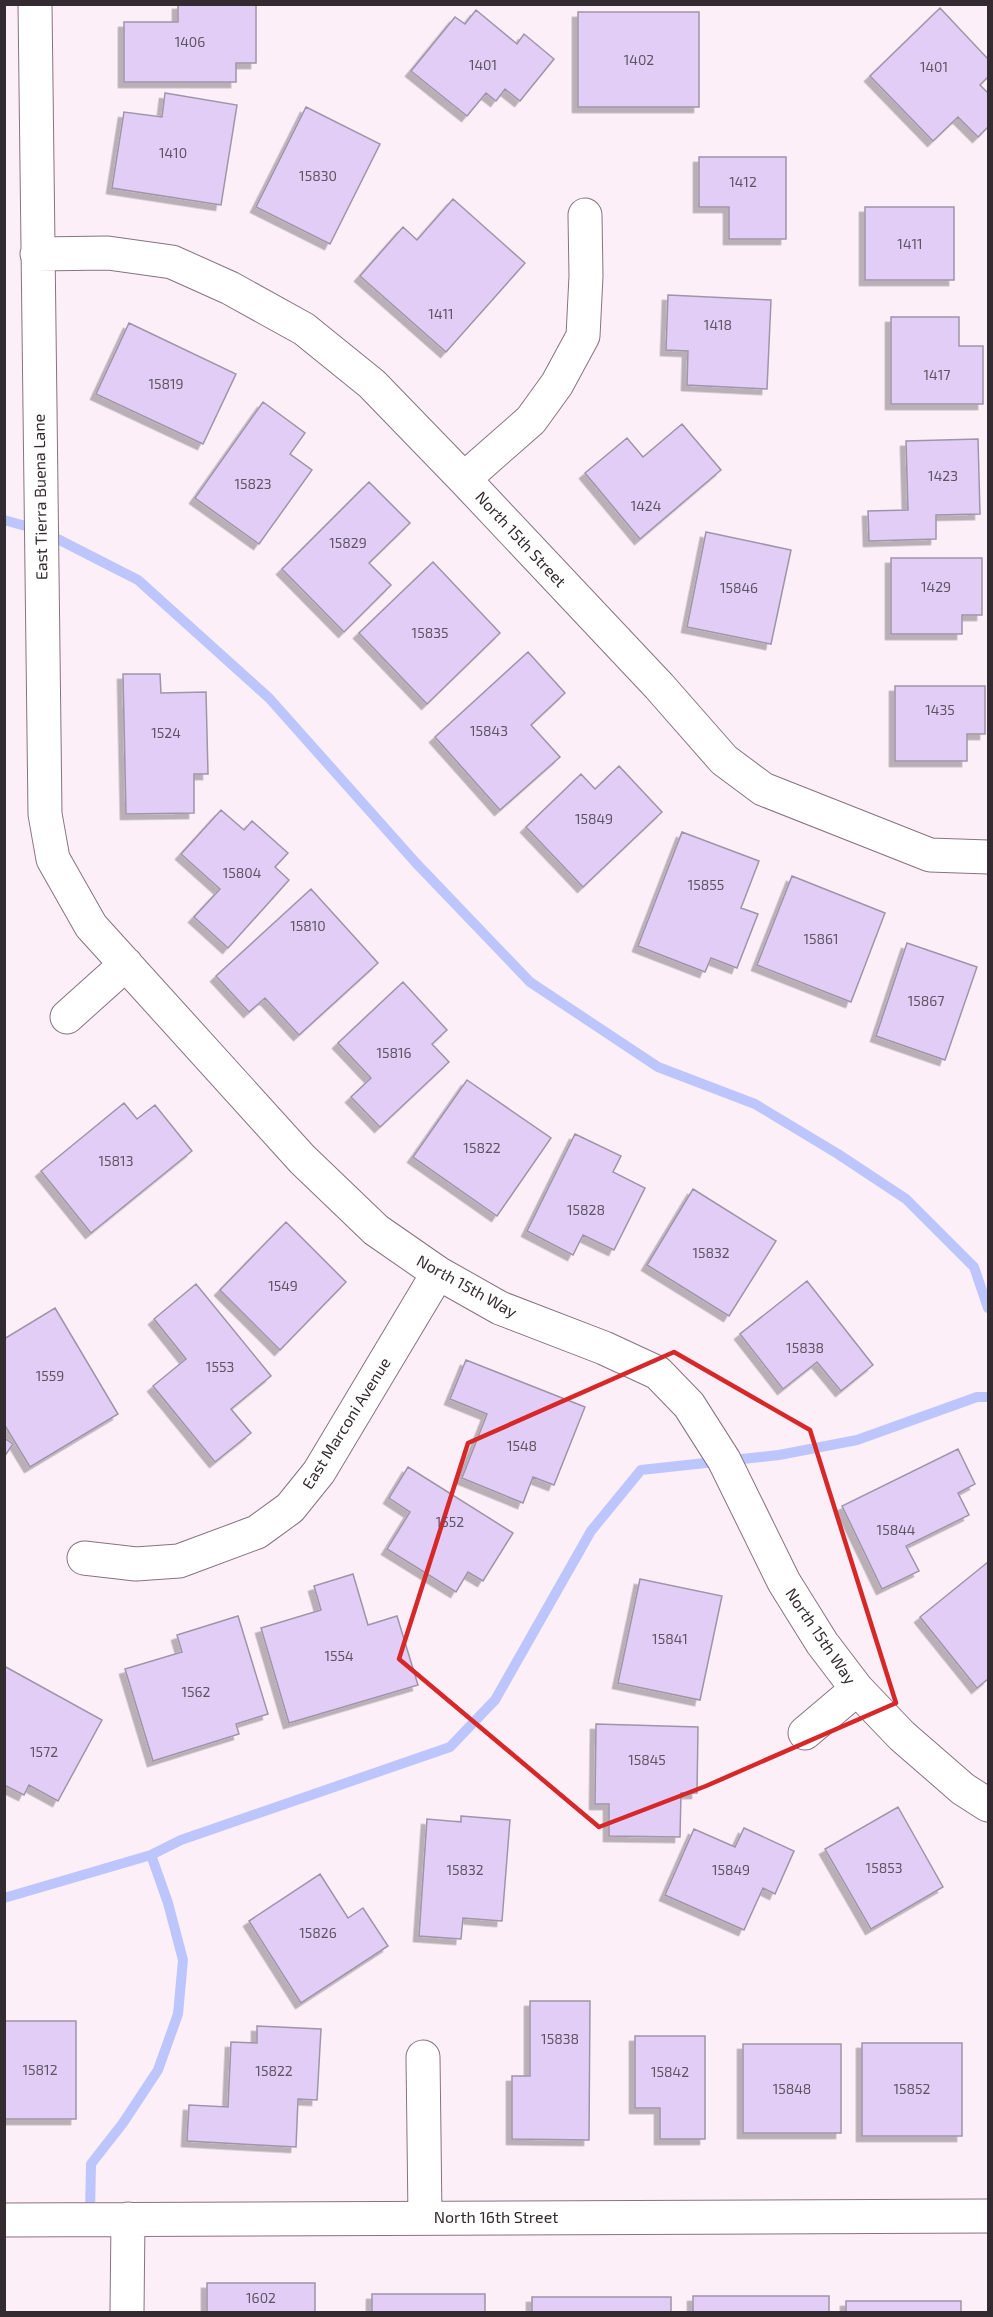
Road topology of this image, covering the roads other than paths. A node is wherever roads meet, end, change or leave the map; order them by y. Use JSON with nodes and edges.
{"nodes":[{"id":1,"x":35,"y":4,"type":"edge"},
{"id":2,"x":585,"y":215,"type":"dead end"},
{"id":3,"x":37,"y":254,"type":"junction"},
{"id":4,"x":464,"y":479,"type":"junction"},
{"id":5,"x":988,"y":857,"type":"edge"},
{"id":6,"x":126,"y":964,"type":"junction"},
{"id":7,"x":67,"y":1017,"type":"dead end"},
{"id":8,"x":438,"y":1273,"type":"junction"},
{"id":9,"x":84,"y":1558,"type":"dead end"},
{"id":10,"x":857,"y":1689,"type":"junction"},
{"id":11,"x":805,"y":1733,"type":"dead end"},
{"id":12,"x":988,"y":1805,"type":"edge"},
{"id":13,"x":423,"y":2057,"type":"dead end"},
{"id":14,"x":988,"y":2216,"type":"edge"},
{"id":15,"x":425,"y":2217,"type":"junction"},
{"id":16,"x":128,"y":2219,"type":"junction"},
{"id":17,"x":4,"y":2220,"type":"edge"},
{"id":18,"x":127,"y":2313,"type":"edge"}],
"edges":[{"from":1,"to":3,"type":"street","name":"East Tierra Buena Lane"},
{"from":2,"to":4,"type":"street"},
{"from":3,"to":4,"type":"street","name":"North 15th Street"},
{"from":3,"to":6,"type":"street","name":"East Tierra Buena Lane"},
{"from":4,"to":5,"type":"street","name":"North 15th Street"},
{"from":6,"to":7,"type":"street"},
{"from":6,"to":8,"type":"street","name":"North 15th Way"},
{"from":8,"to":9,"type":"street","name":"East Marconi Avenue"},
{"from":8,"to":10,"type":"street","name":"North 15th Way"},
{"from":10,"to":11,"type":"street","name":"North 15th Way"},
{"from":10,"to":12,"type":"street","name":"North 15th Way"},
{"from":13,"to":15,"type":"street"},
{"from":14,"to":15,"type":"street","name":"North 16th Street"},
{"from":15,"to":16,"type":"street","name":"North 16th Street"},
{"from":16,"to":17,"type":"street","name":"North 16th Street"},
{"from":16,"to":18,"type":"street"}]}
